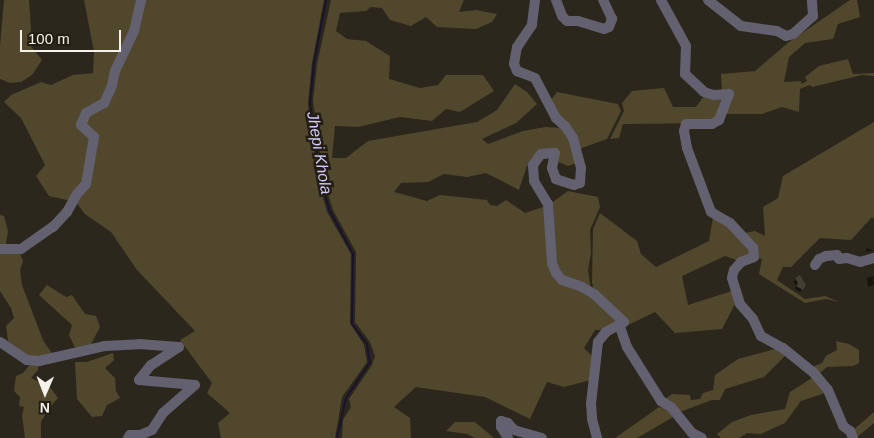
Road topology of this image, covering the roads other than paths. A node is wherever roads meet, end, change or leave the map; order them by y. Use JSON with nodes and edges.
{"nodes":[{"id":1,"x":141,"y":0,"type":"edge"},
{"id":2,"x":535,"y":0,"type":"edge"},
{"id":3,"x":556,"y":0,"type":"edge"},
{"id":4,"x":603,"y":0,"type":"edge"},
{"id":5,"x":661,"y":0,"type":"edge"},
{"id":6,"x":708,"y":0,"type":"edge"},
{"id":7,"x":812,"y":0,"type":"edge"},
{"id":8,"x":0,"y":249,"type":"edge"},
{"id":9,"x":874,"y":258,"type":"edge"},
{"id":10,"x":816,"y":265,"type":"dead end"},
{"id":11,"x":619,"y":324,"type":"junction"},
{"id":12,"x":0,"y":342,"type":"edge"},
{"id":13,"x":128,"y":438,"type":"edge"},
{"id":14,"x":508,"y":438,"type":"edge"},
{"id":15,"x":542,"y":438,"type":"edge"},
{"id":16,"x":596,"y":438,"type":"edge"},
{"id":17,"x":702,"y":438,"type":"edge"},
{"id":18,"x":853,"y":438,"type":"edge"}],
"edges":[{"from":1,"to":8,"type":"street"},
{"from":2,"to":11,"type":"street"},
{"from":3,"to":4,"type":"street"},
{"from":5,"to":18,"type":"street"},
{"from":6,"to":7,"type":"street"},
{"from":9,"to":10,"type":"street"},
{"from":11,"to":16,"type":"street"},
{"from":11,"to":17,"type":"street"},
{"from":12,"to":13,"type":"street"},
{"from":14,"to":15,"type":"street"}]}
